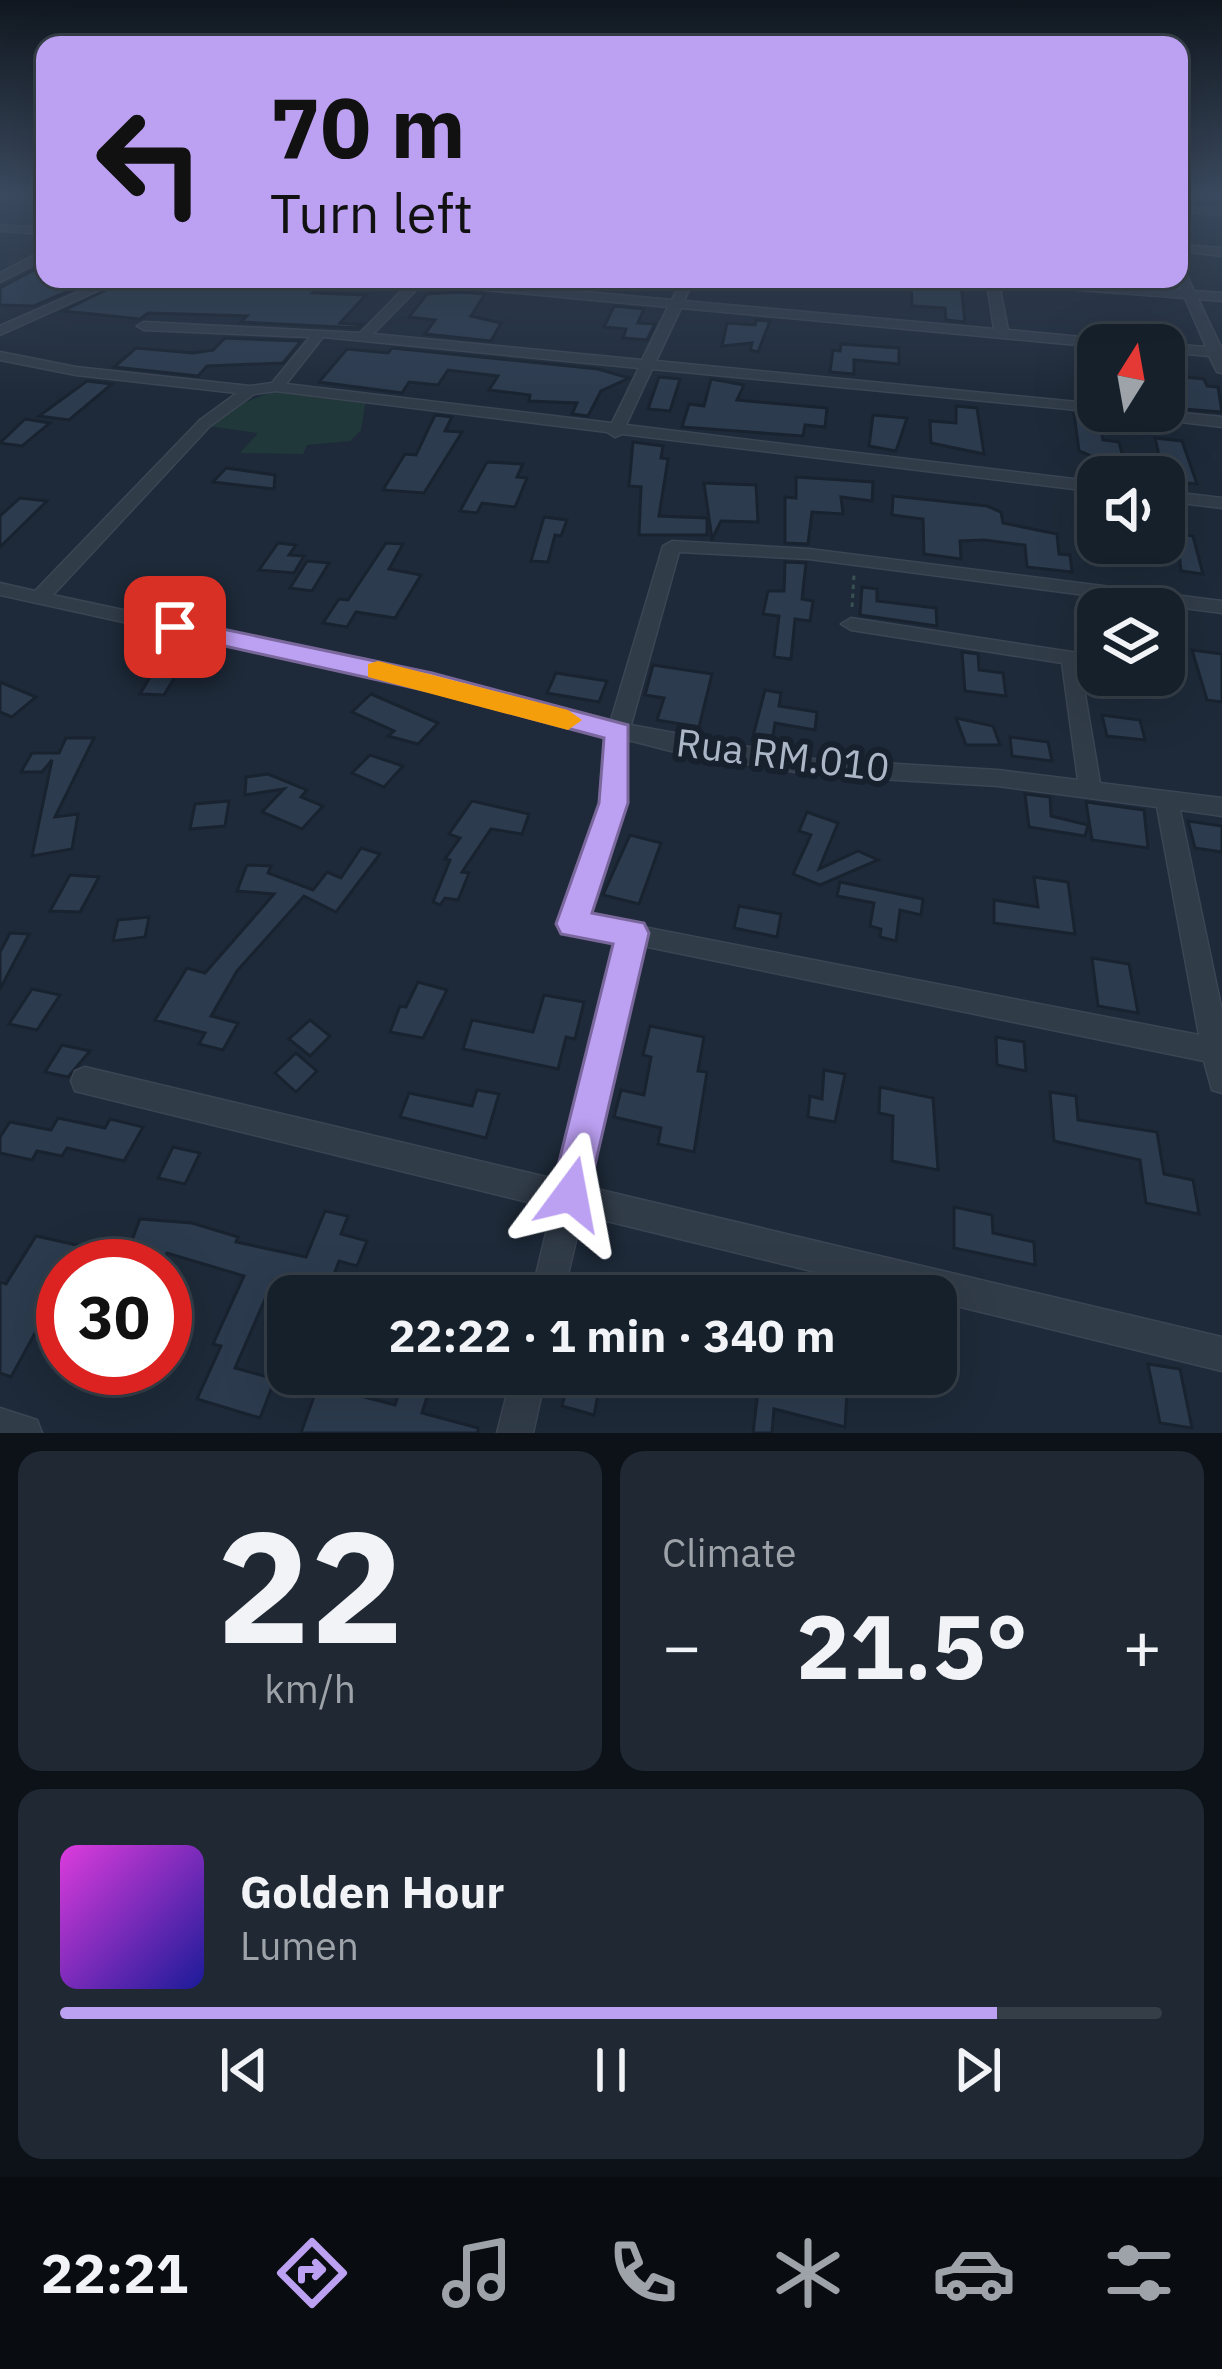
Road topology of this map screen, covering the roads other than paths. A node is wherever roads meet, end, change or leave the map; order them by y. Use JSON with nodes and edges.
{"nodes":[{"id":1,"x":28,"y":263,"type":"edge"},
{"id":2,"x":0,"y":278,"type":"edge"},
{"id":3,"x":98,"y":288,"type":"edge"},
{"id":4,"x":407,"y":288,"type":"edge"},
{"id":5,"x":501,"y":288,"type":"edge"},
{"id":6,"x":684,"y":288,"type":"edge"},
{"id":7,"x":994,"y":288,"type":"edge"},
{"id":8,"x":1110,"y":288,"type":"edge"},
{"id":9,"x":1186,"y":288,"type":"edge"},
{"id":10,"x":1188,"y":294,"type":"junction"},
{"id":11,"x":1222,"y":298,"type":"edge"},
{"id":12,"x":676,"y":304,"type":"junction"},
{"id":13,"x":0,"y":315,"type":"edge"},
{"id":14,"x":24,"y":321,"type":"junction"},
{"id":15,"x":145,"y":326,"type":"dead end"},
{"id":16,"x":0,"y":331,"type":"edge"},
{"id":17,"x":320,"y":333,"type":"junction"},
{"id":18,"x":1002,"y":334,"type":"junction"},
{"id":19,"x":364,"y":337,"type":"junction"},
{"id":20,"x":1077,"y":341,"type":"edge"},
{"id":21,"x":1185,"y":351,"type":"edge"},
{"id":22,"x":1218,"y":353,"type":"edge"},
{"id":23,"x":0,"y":356,"type":"edge"},
{"id":24,"x":649,"y":364,"type":"junction"},
{"id":25,"x":1222,"y":370,"type":"edge"},
{"id":26,"x":276,"y":387,"type":"junction"},
{"id":27,"x":250,"y":390,"type":"junction"},
{"id":28,"x":1077,"y":406,"type":"edge"},
{"id":29,"x":1185,"y":418,"type":"edge"},
{"id":30,"x":1222,"y":422,"type":"edge"},
{"id":31,"x":616,"y":432,"type":"junction"},
{"id":32,"x":1077,"y":485,"type":"edge"},
{"id":33,"x":1185,"y":499,"type":"edge"},
{"id":34,"x":1222,"y":503,"type":"edge"},
{"id":35,"x":0,"y":589,"type":"edge"},
{"id":36,"x":39,"y":598,"type":"junction"},
{"id":37,"x":1222,"y":607,"type":"edge"},
{"id":38,"x":851,"y":624,"type":"road end"},
{"id":39,"x":618,"y":732,"type":"junction"},
{"id":40,"x":1090,"y":789,"type":"junction"},
{"id":41,"x":1167,"y":800,"type":"junction"},
{"id":42,"x":1222,"y":808,"type":"edge"},
{"id":43,"x":633,"y":933,"type":"junction"},
{"id":44,"x":1220,"y":1052,"type":"edge"},
{"id":45,"x":1222,"y":1080,"type":"edge"},
{"id":46,"x":85,"y":1081,"type":"dead end"},
{"id":47,"x":571,"y":1194,"type":"junction"},
{"id":48,"x":552,"y":1275,"type":"edge"},
{"id":49,"x":1222,"y":1354,"type":"edge"},
{"id":50,"x":524,"y":1395,"type":"edge"},
{"id":51,"x":0,"y":1426,"type":"edge"},
{"id":52,"x":23,"y":1433,"type":"edge"},
{"id":53,"x":514,"y":1433,"type":"edge"}],
"edges":[{"from":1,"to":2,"type":"street"},
{"from":3,"to":14,"type":"street"},
{"from":4,"to":19,"type":"street"},
{"from":5,"to":12,"type":"street"},
{"from":6,"to":12,"type":"street"},
{"from":7,"to":18,"type":"street"},
{"from":8,"to":10,"type":"street"},
{"from":9,"to":10,"type":"street"},
{"from":10,"to":11,"type":"street"},
{"from":10,"to":22,"type":"street"},
{"from":12,"to":18,"type":"street"},
{"from":12,"to":24,"type":"street"},
{"from":13,"to":14,"type":"street"},
{"from":14,"to":16,"type":"street"},
{"from":15,"to":17,"type":"street"},
{"from":17,"to":19,"type":"street"},
{"from":17,"to":26,"type":"street"},
{"from":18,"to":20,"type":"street"},
{"from":19,"to":24,"type":"street"},
{"from":21,"to":22,"type":"street"},
{"from":22,"to":25,"type":"street"},
{"from":23,"to":27,"type":"street"},
{"from":24,"to":28,"type":"street"},
{"from":24,"to":31,"type":"street"},
{"from":26,"to":27,"type":"street"},
{"from":26,"to":31,"type":"street"},
{"from":27,"to":36,"type":"street"},
{"from":29,"to":30,"type":"street"},
{"from":31,"to":32,"type":"street"},
{"from":33,"to":34,"type":"street"},
{"from":35,"to":36,"type":"street","name":"Rua RM.010"},
{"from":36,"to":39,"type":"street","name":"Rua RM.010"},
{"from":37,"to":39,"type":"street"},
{"from":38,"to":40,"type":"street"},
{"from":39,"to":40,"type":"street","name":"Rua RM.010"},
{"from":39,"to":43,"type":"street"},
{"from":40,"to":41,"type":"street","name":"Rua RM.010"},
{"from":41,"to":42,"type":"street","name":"Rua RM.010"},
{"from":41,"to":44,"type":"street"},
{"from":43,"to":44,"type":"street"},
{"from":43,"to":47,"type":"street"},
{"from":44,"to":45,"type":"street"},
{"from":46,"to":47,"type":"street"},
{"from":47,"to":48,"type":"street"},
{"from":47,"to":49,"type":"street"},
{"from":50,"to":53,"type":"street"},
{"from":51,"to":52,"type":"street"}]}
